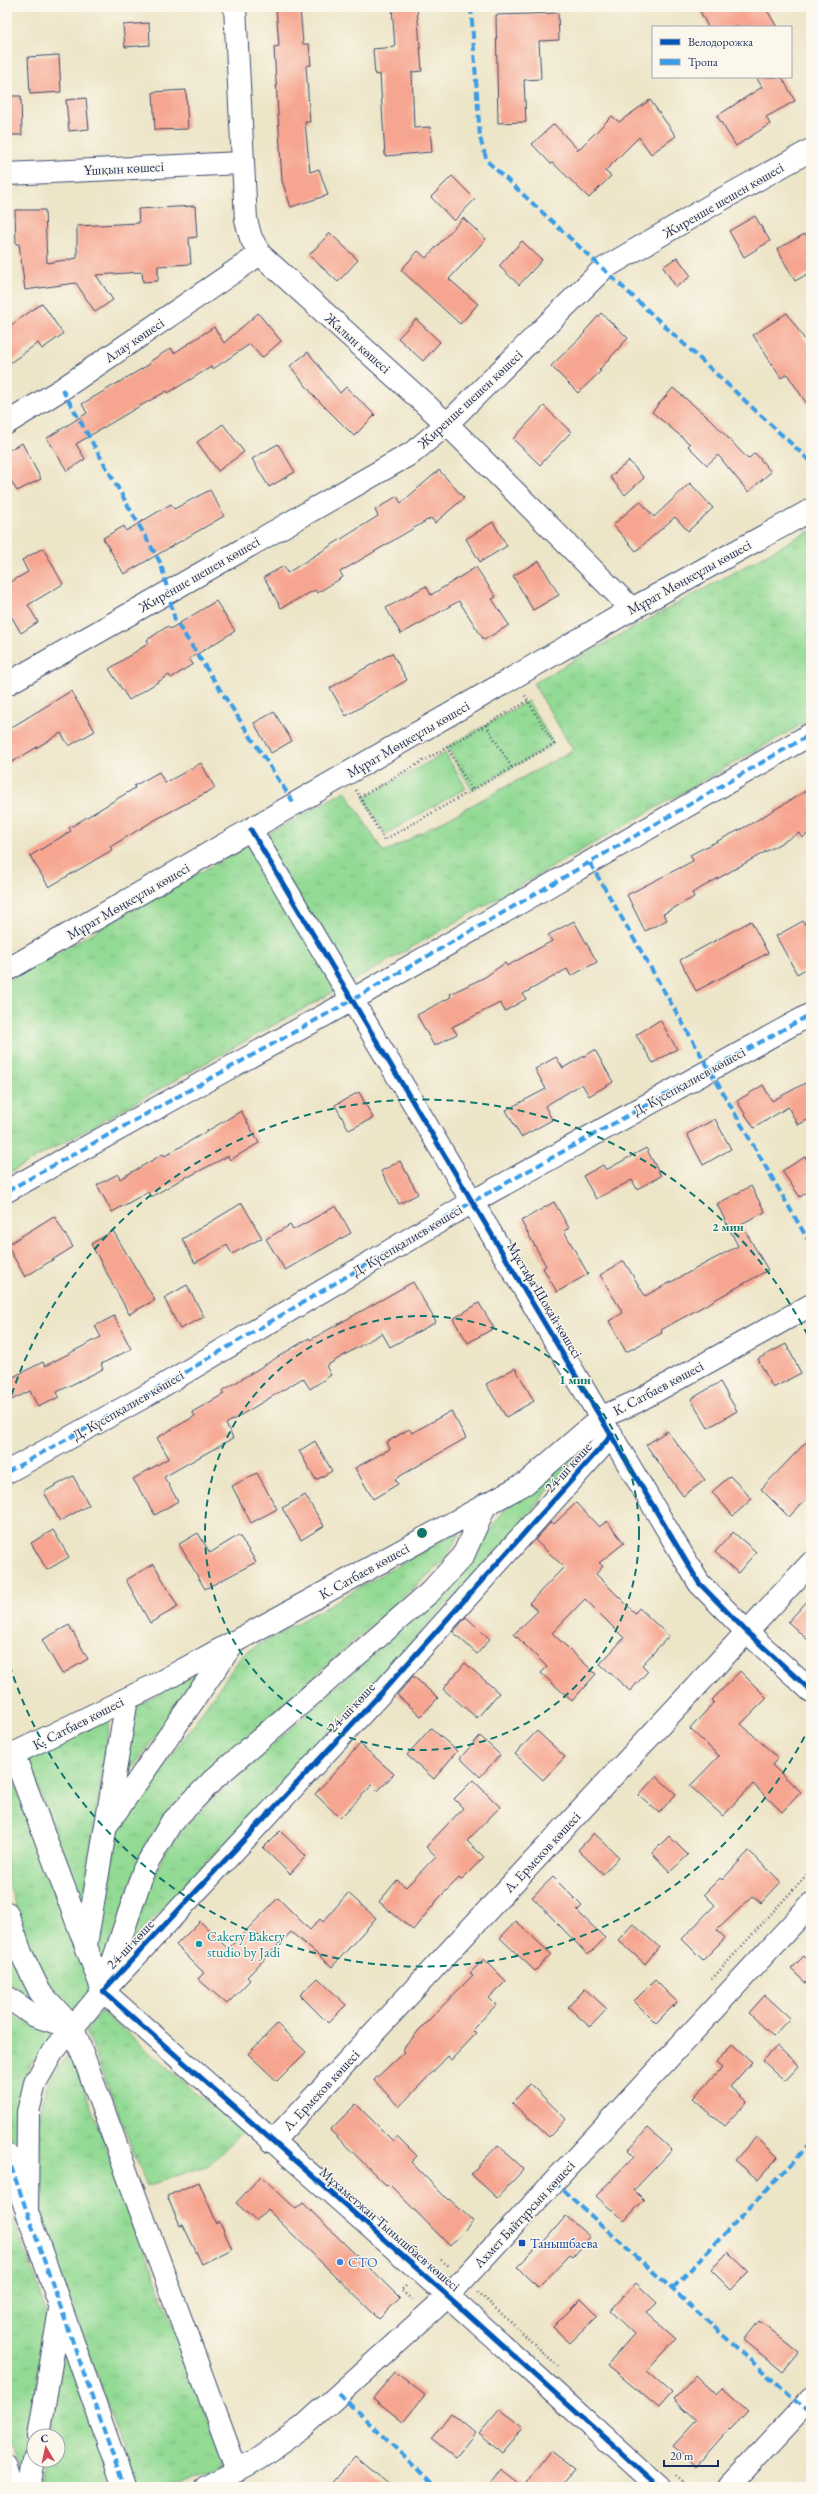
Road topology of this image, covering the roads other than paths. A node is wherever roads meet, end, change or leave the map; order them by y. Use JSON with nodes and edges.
{"nodes":[{"id":1,"x":235,"y":7,"type":"edge"},
{"id":2,"x":811,"y":150,"type":"edge"},
{"id":3,"x":241,"y":163,"type":"junction"},
{"id":4,"x":7,"y":174,"type":"edge"},
{"id":5,"x":260,"y":254,"type":"junction"},
{"id":6,"x":7,"y":423,"type":"edge"},
{"id":7,"x":447,"y":424,"type":"junction"},
{"id":8,"x":811,"y":510,"type":"edge"},
{"id":9,"x":632,"y":609,"type":"junction"},
{"id":10,"x":7,"y":684,"type":"edge"},
{"id":11,"x":811,"y":734,"type":"edge"},
{"id":12,"x":251,"y":830,"type":"junction"},
{"id":13,"x":7,"y":970,"type":"edge"},
{"id":14,"x":352,"y":1000,"type":"junction"},
{"id":15,"x":811,"y":1014,"type":"edge"},
{"id":16,"x":7,"y":1191,"type":"edge"},
{"id":17,"x":472,"y":1202,"type":"junction"},
{"id":18,"x":811,"y":1305,"type":"edge"},
{"id":19,"x":607,"y":1426,"type":"junction"},
{"id":20,"x":7,"y":1472,"type":"edge"},
{"id":21,"x":486,"y":1504,"type":"junction"},
{"id":22,"x":811,"y":1563,"type":"edge"},
{"id":23,"x":747,"y":1632,"type":"junction"},
{"id":24,"x":235,"y":1641,"type":"junction"},
{"id":25,"x":811,"y":1690,"type":"edge"},
{"id":26,"x":127,"y":1699,"type":"junction"},
{"id":27,"x":11,"y":1756,"type":"edge"},
{"id":28,"x":106,"y":1826,"type":"junction"},
{"id":29,"x":811,"y":1904,"type":"edge"},
{"id":30,"x":7,"y":1913,"type":"edge"},
{"id":31,"x":86,"y":1946,"type":"junction"},
{"id":32,"x":103,"y":1992,"type":"junction"},
{"id":33,"x":7,"y":1997,"type":"edge"},
{"id":34,"x":73,"y":2028,"type":"junction"},
{"id":35,"x":272,"y":2142,"type":"junction"},
{"id":36,"x":7,"y":2156,"type":"edge"},
{"id":37,"x":28,"y":2213,"type":"junction"},
{"id":38,"x":448,"y":2296,"type":"junction"},
{"id":39,"x":61,"y":2307,"type":"junction"},
{"id":40,"x":811,"y":2399,"type":"edge"},
{"id":41,"x":40,"y":2428,"type":"edge"},
{"id":42,"x":7,"y":2467,"type":"edge"},
{"id":43,"x":33,"y":2468,"type":"edge"},
{"id":44,"x":237,"y":2471,"type":"junction"},
{"id":45,"x":209,"y":2486,"type":"edge"},
{"id":46,"x":14,"y":2487,"type":"edge"},
{"id":47,"x":29,"y":2487,"type":"edge"},
{"id":48,"x":124,"y":2487,"type":"edge"},
{"id":49,"x":659,"y":2487,"type":"edge"},
{"id":50,"x":729,"y":2487,"type":"edge"}],
"edges":[{"from":1,"to":3,"type":"street","name":"Жалын көшесі"},
{"from":2,"to":7,"type":"street","name":"Жиренше шешен көшесі"},
{"from":3,"to":4,"type":"street","name":"Ұшқын көшесі"},
{"from":3,"to":5,"type":"street","name":"Жалын көшесі"},
{"from":5,"to":6,"type":"street","name":"Алау көшесі"},
{"from":5,"to":7,"type":"street","name":"Жалын көшесі"},
{"from":7,"to":9,"type":"street","name":"Жалын көшесі"},
{"from":7,"to":10,"type":"street","name":"Жиренше шешен көшесі"},
{"from":8,"to":9,"type":"street","name":"Мұрат Мөңкеұлы көшесі"},
{"from":9,"to":12,"type":"street","name":"Мұрат Мөңкеұлы көшесі"},
{"from":11,"to":14,"type":"street"},
{"from":12,"to":13,"type":"street","name":"Мұрат Мөңкеұлы көшесі"},
{"from":12,"to":14,"type":"street","name":"Мұстафа Шоқай көшесі"},
{"from":14,"to":16,"type":"street"},
{"from":14,"to":17,"type":"street","name":"Мұстафа Шоқай көшесі"},
{"from":15,"to":17,"type":"street","name":"Д. Күсепқалиев көшесі"},
{"from":17,"to":19,"type":"street","name":"Мұстафа Шоқай көшесі"},
{"from":17,"to":20,"type":"street","name":"Д. Күсепқалиев көшесі"},
{"from":18,"to":19,"type":"street","name":"К. Сатбаев көшесі"},
{"from":19,"to":21,"type":"street","name":"К. Сатбаев көшесі"},
{"from":19,"to":23,"type":"street","name":"Мұстафа Шоқай көшесі"},
{"from":19,"to":32,"type":"street","name":"24-ші көше"},
{"from":21,"to":24,"type":"street","name":"К. Сатбаев көшесі"},
{"from":21,"to":32,"type":"street"},
{"from":22,"to":23,"type":"street","name":"А. Ермеков көшесі"},
{"from":23,"to":25,"type":"street","name":"Мұстафа Шоқай көшесі"},
{"from":23,"to":35,"type":"street","name":"А. Ермеков көшесі"},
{"from":24,"to":26,"type":"street","name":"К. Сатбаев көшесі"},
{"from":24,"to":28,"type":"street"},
{"from":26,"to":27,"type":"street","name":"К. Сатбаев көшесі"},
{"from":26,"to":28,"type":"street"},
{"from":27,"to":31,"type":"street"},
{"from":28,"to":31,"type":"street"},
{"from":29,"to":38,"type":"street","name":"Ахмет Байтұрсын көшесі"},
{"from":30,"to":34,"type":"street"},
{"from":31,"to":32,"type":"street"},
{"from":32,"to":34,"type":"street","name":"24-ші көше"},
{"from":32,"to":35,"type":"street","name":"Мұхаметжан Тынышбаев көшесі"},
{"from":33,"to":34,"type":"street"},
{"from":34,"to":37,"type":"street","name":"24-ші көше"},
{"from":34,"to":44,"type":"street"},
{"from":35,"to":38,"type":"street","name":"Мұхаметжан Тынышбаев көшесі"},
{"from":36,"to":37,"type":"street"},
{"from":37,"to":39,"type":"street"},
{"from":38,"to":44,"type":"street","name":"Ахмет Байтұрсын көшесі"},
{"from":38,"to":49,"type":"street","name":"Мұхаметжан Тынышбаев көшесі"},
{"from":39,"to":41,"type":"street"},
{"from":39,"to":48,"type":"street"},
{"from":40,"to":50,"type":"street"},
{"from":42,"to":46,"type":"street"},
{"from":43,"to":47,"type":"street"},
{"from":44,"to":45,"type":"street","name":"Ахмет Байтұрсын көшесі"}]}
